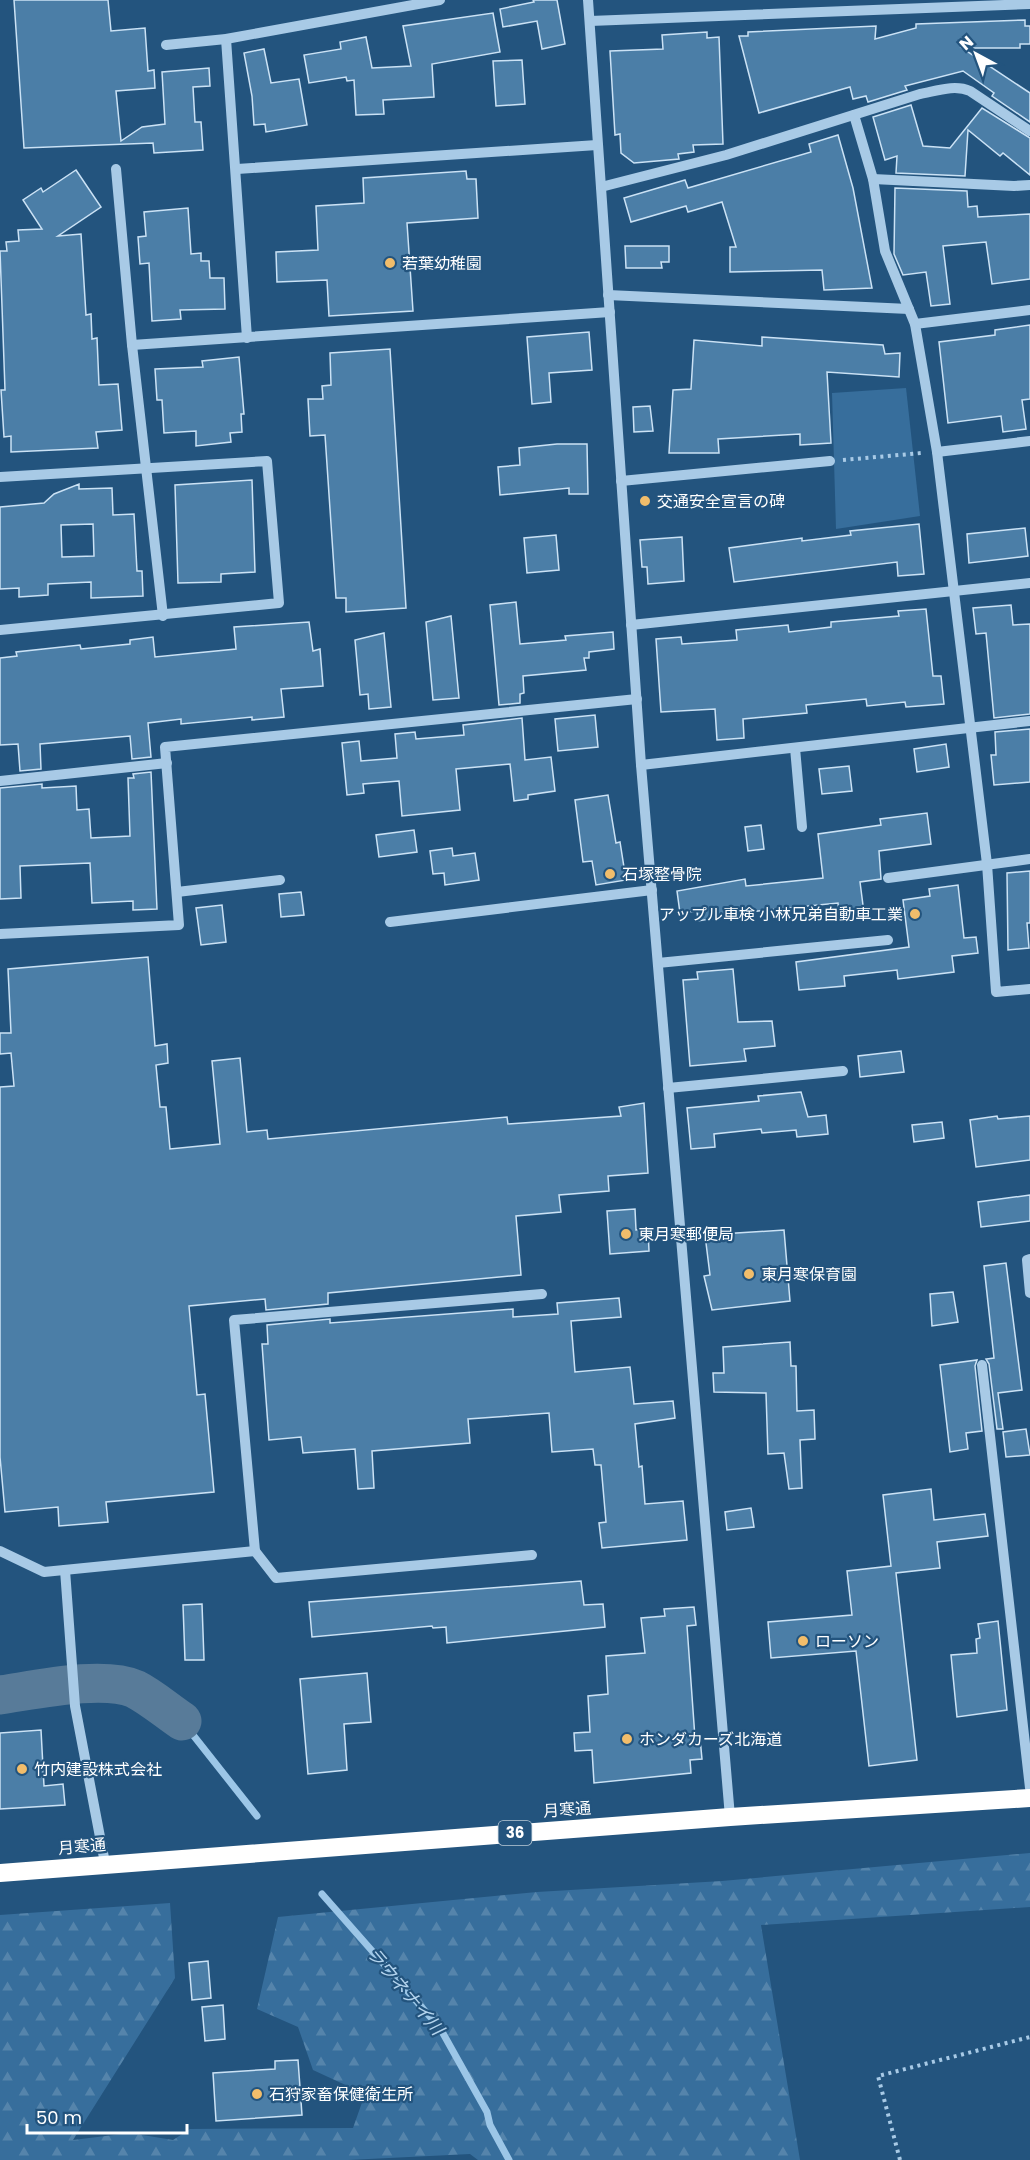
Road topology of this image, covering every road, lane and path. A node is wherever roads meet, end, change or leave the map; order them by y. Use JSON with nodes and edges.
{"nodes":[{"id":1,"x":440,"y":0,"type":"edge"},
{"id":2,"x":588,"y":0,"type":"edge"},
{"id":3,"x":1030,"y":4,"type":"edge"},
{"id":4,"x":848,"y":5,"type":"edge"},
{"id":5,"x":590,"y":21,"type":"junction"},
{"id":6,"x":226,"y":39,"type":"junction"},
{"id":7,"x":166,"y":45,"type":"dead end"},
{"id":8,"x":854,"y":115,"type":"junction"},
{"id":9,"x":1030,"y":131,"type":"edge"},
{"id":10,"x":597,"y":145,"type":"junction"},
{"id":11,"x":116,"y":169,"type":"dead end"},
{"id":12,"x":237,"y":169,"type":"junction"},
{"id":13,"x":873,"y":179,"type":"junction"},
{"id":14,"x":1030,"y":185,"type":"edge"},
{"id":15,"x":601,"y":188,"type":"junction"},
{"id":16,"x":608,"y":295,"type":"junction"},
{"id":17,"x":909,"y":309,"type":"junction"},
{"id":18,"x":1030,"y":310,"type":"edge"},
{"id":19,"x":610,"y":312,"type":"junction"},
{"id":20,"x":915,"y":324,"type":"junction"},
{"id":21,"x":247,"y":338,"type":"junction"},
{"id":22,"x":132,"y":345,"type":"junction"},
{"id":23,"x":1030,"y":441,"type":"edge"},
{"id":24,"x":937,"y":452,"type":"junction"},
{"id":25,"x":830,"y":461,"type":"joint"},
{"id":26,"x":146,"y":468,"type":"junction"},
{"id":27,"x":0,"y":477,"type":"edge"},
{"id":28,"x":621,"y":481,"type":"junction"},
{"id":29,"x":1030,"y":583,"type":"edge"},
{"id":30,"x":954,"y":591,"type":"junction"},
{"id":31,"x":163,"y":616,"type":"junction"},
{"id":32,"x":631,"y":625,"type":"junction"},
{"id":33,"x":0,"y":630,"type":"edge"},
{"id":34,"x":637,"y":699,"type":"junction"},
{"id":35,"x":1030,"y":721,"type":"edge"},
{"id":36,"x":971,"y":728,"type":"junction"},
{"id":37,"x":795,"y":748,"type":"junction"},
{"id":38,"x":167,"y":763,"type":"junction"},
{"id":39,"x":641,"y":765,"type":"junction"},
{"id":40,"x":0,"y":781,"type":"edge"},
{"id":41,"x":802,"y":827,"type":"dead end"},
{"id":42,"x":1030,"y":859,"type":"edge"},
{"id":43,"x":987,"y":864,"type":"junction"},
{"id":44,"x":888,"y":878,"type":"dead end"},
{"id":45,"x":280,"y":880,"type":"dead end"},
{"id":46,"x":652,"y":890,"type":"junction"},
{"id":47,"x":177,"y":892,"type":"junction"},
{"id":48,"x":390,"y":922,"type":"dead end"},
{"id":49,"x":0,"y":934,"type":"edge"},
{"id":50,"x":888,"y":940,"type":"dead end"},
{"id":51,"x":658,"y":963,"type":"junction"},
{"id":52,"x":1030,"y":988,"type":"edge"},
{"id":53,"x":843,"y":1071,"type":"dead end"},
{"id":54,"x":668,"y":1088,"type":"junction"},
{"id":55,"x":1030,"y":1259,"type":"edge"},
{"id":56,"x":1030,"y":1293,"type":"edge"},
{"id":57,"x":542,"y":1294,"type":"dead end"},
{"id":58,"x":982,"y":1365,"type":"dead end"},
{"id":59,"x":0,"y":1551,"type":"edge"},
{"id":60,"x":255,"y":1551,"type":"junction"},
{"id":61,"x":532,"y":1555,"type":"dead end"},
{"id":62,"x":65,"y":1570,"type":"junction"},
{"id":63,"x":1030,"y":1788,"type":"edge"},
{"id":64,"x":1030,"y":1798,"type":"edge"},
{"id":65,"x":730,"y":1817,"type":"junction"},
{"id":66,"x":105,"y":1863,"type":"junction"},
{"id":67,"x":0,"y":1873,"type":"edge"},
{"id":68,"x":1030,"y":2037,"type":"edge"},
{"id":69,"x":900,"y":2160,"type":"edge"}],
"edges":[{"from":1,"to":6,"type":"street"},
{"from":2,"to":5,"type":"street"},
{"from":3,"to":4,"type":"street"},
{"from":4,"to":5,"type":"street"},
{"from":5,"to":10,"type":"street"},
{"from":6,"to":7,"type":"street"},
{"from":6,"to":12,"type":"street"},
{"from":8,"to":9,"type":"street"},
{"from":8,"to":13,"type":"street"},
{"from":8,"to":15,"type":"street"},
{"from":10,"to":12,"type":"street"},
{"from":10,"to":15,"type":"street"},
{"from":11,"to":22,"type":"street"},
{"from":12,"to":21,"type":"street"},
{"from":13,"to":14,"type":"street"},
{"from":13,"to":17,"type":"street"},
{"from":15,"to":16,"type":"street"},
{"from":16,"to":17,"type":"street"},
{"from":16,"to":19,"type":"street"},
{"from":17,"to":20,"type":"street"},
{"from":18,"to":20,"type":"street"},
{"from":19,"to":21,"type":"street"},
{"from":19,"to":28,"type":"street"},
{"from":20,"to":24,"type":"street"},
{"from":21,"to":22,"type":"street"},
{"from":22,"to":26,"type":"street"},
{"from":23,"to":24,"type":"street"},
{"from":24,"to":25,"type":"path"},
{"from":24,"to":30,"type":"street"},
{"from":25,"to":28,"type":"street"},
{"from":26,"to":27,"type":"street"},
{"from":26,"to":31,"type":"street"},
{"from":26,"to":31,"type":"street"},
{"from":28,"to":32,"type":"street"},
{"from":29,"to":30,"type":"street"},
{"from":30,"to":32,"type":"street"},
{"from":30,"to":36,"type":"street"},
{"from":31,"to":33,"type":"street"},
{"from":32,"to":34,"type":"street"},
{"from":34,"to":38,"type":"street"},
{"from":34,"to":39,"type":"street"},
{"from":35,"to":36,"type":"street"},
{"from":36,"to":37,"type":"street"},
{"from":36,"to":43,"type":"street"},
{"from":37,"to":39,"type":"street"},
{"from":37,"to":41,"type":"street"},
{"from":38,"to":40,"type":"street"},
{"from":38,"to":47,"type":"street"},
{"from":39,"to":46,"type":"street"},
{"from":42,"to":43,"type":"street"},
{"from":43,"to":44,"type":"street"},
{"from":43,"to":52,"type":"street"},
{"from":45,"to":47,"type":"street"},
{"from":46,"to":48,"type":"street"},
{"from":46,"to":51,"type":"street"},
{"from":47,"to":49,"type":"street"},
{"from":50,"to":51,"type":"street"},
{"from":51,"to":54,"type":"street"},
{"from":53,"to":54,"type":"street"},
{"from":54,"to":65,"type":"street"},
{"from":55,"to":56,"type":"street"},
{"from":57,"to":60,"type":"street"},
{"from":58,"to":63,"type":"street"},
{"from":59,"to":62,"type":"street"},
{"from":60,"to":61,"type":"street"},
{"from":60,"to":62,"type":"street"},
{"from":62,"to":66,"type":"street"},
{"from":64,"to":65,"type":"highway","name":"月寒通","number":"36"},
{"from":65,"to":66,"type":"highway","name":"月寒通","number":"36"},
{"from":66,"to":67,"type":"highway","name":"月寒通","number":"36"},
{"from":68,"to":69,"type":"path"}]}
